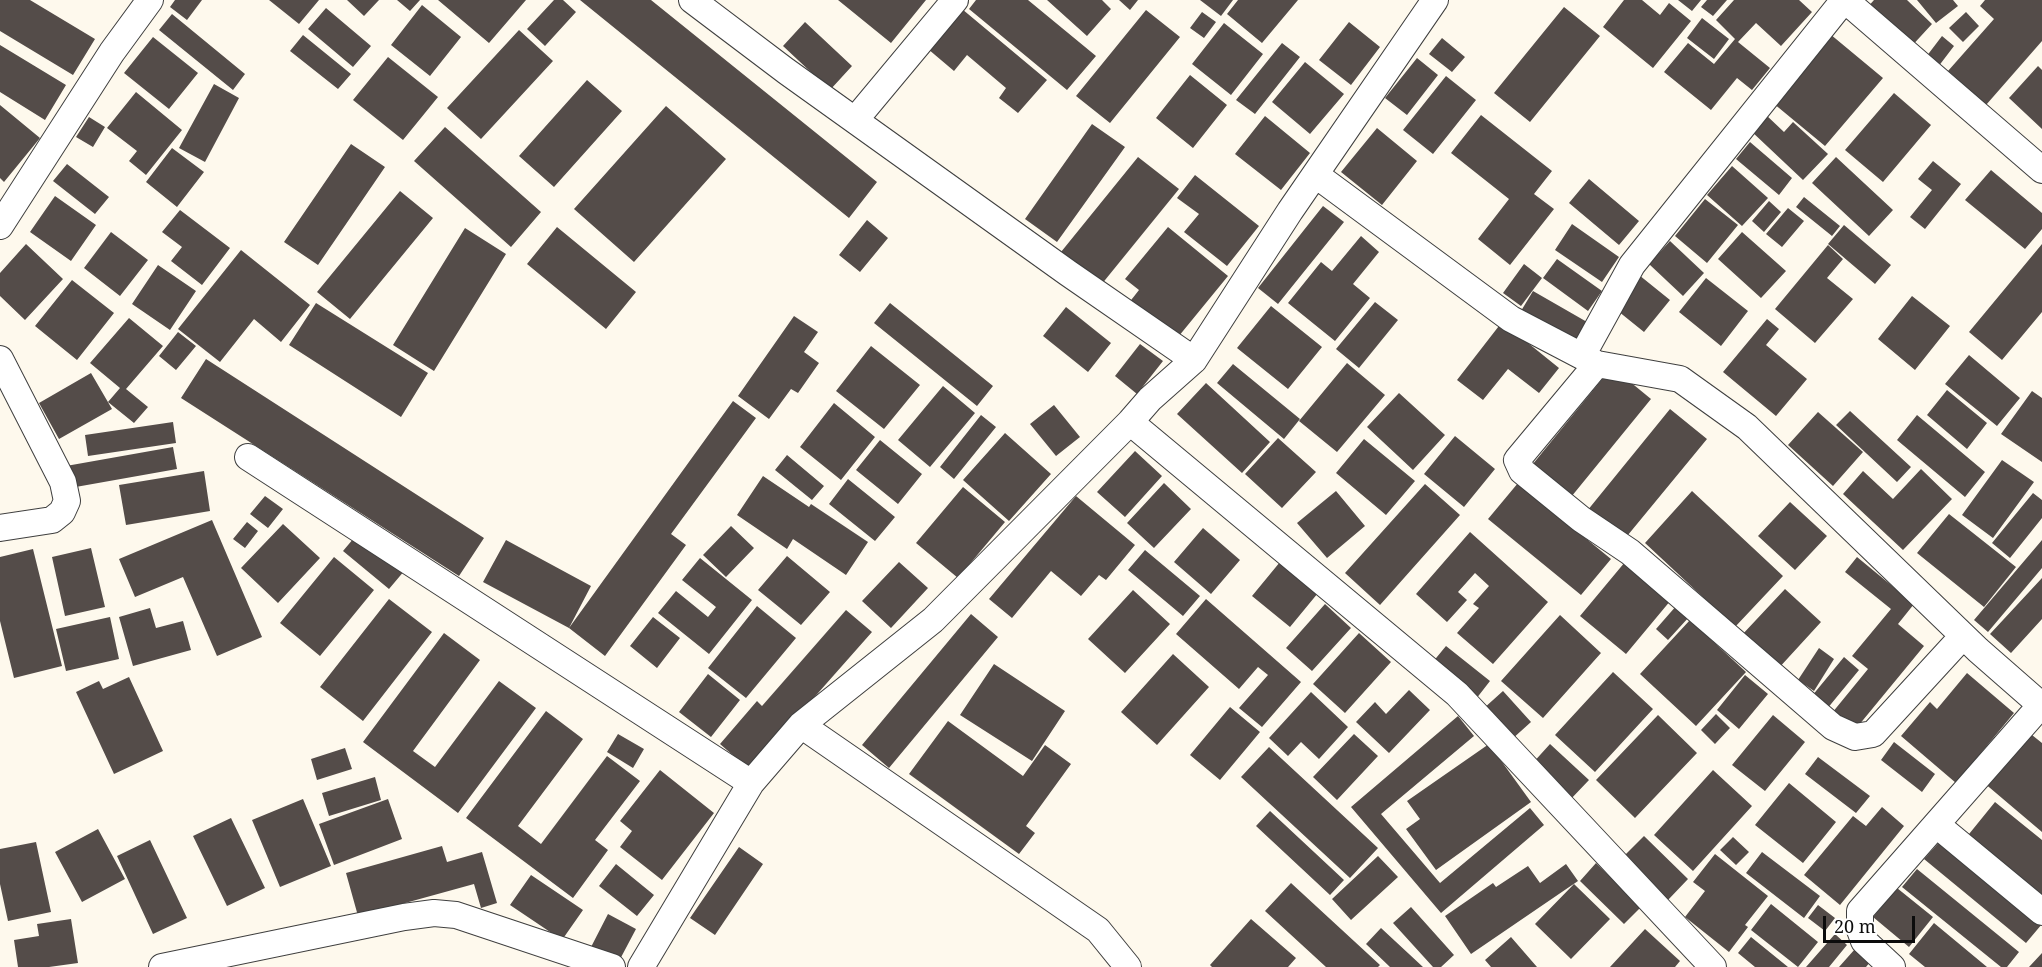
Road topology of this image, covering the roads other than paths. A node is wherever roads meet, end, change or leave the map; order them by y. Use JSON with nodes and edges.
{"nodes":[{"id":1,"x":150,"y":0,"type":"edge"},
{"id":2,"x":692,"y":0,"type":"edge"},
{"id":3,"x":955,"y":0,"type":"edge"},
{"id":4,"x":1435,"y":0,"type":"edge"},
{"id":5,"x":1844,"y":0,"type":"edge"},
{"id":6,"x":855,"y":120,"type":"junction"},
{"id":7,"x":2042,"y":170,"type":"edge"},
{"id":8,"x":1316,"y":175,"type":"junction"},
{"id":9,"x":0,"y":226,"type":"edge"},
{"id":10,"x":0,"y":359,"type":"edge"},
{"id":11,"x":1194,"y":360,"type":"junction"},
{"id":12,"x":1590,"y":360,"type":"junction"},
{"id":13,"x":1130,"y":422,"type":"junction"},
{"id":14,"x":248,"y":457,"type":"dead end"},
{"id":15,"x":0,"y":528,"type":"edge"},
{"id":16,"x":1963,"y":636,"type":"junction"},
{"id":17,"x":2041,"y":706,"type":"edge"},
{"id":18,"x":801,"y":725,"type":"junction"},
{"id":19,"x":751,"y":783,"type":"junction"},
{"id":20,"x":1937,"y":825,"type":"junction"},
{"id":21,"x":2042,"y":912,"type":"edge"},
{"id":22,"x":162,"y":967,"type":"edge"},
{"id":23,"x":612,"y":967,"type":"edge"},
{"id":24,"x":641,"y":967,"type":"edge"},
{"id":25,"x":1128,"y":967,"type":"edge"},
{"id":26,"x":1713,"y":967,"type":"edge"},
{"id":27,"x":1892,"y":967,"type":"edge"}],
"edges":[{"from":1,"to":9,"type":"street"},
{"from":2,"to":6,"type":"street"},
{"from":3,"to":6,"type":"street"},
{"from":4,"to":8,"type":"street"},
{"from":5,"to":7,"type":"street"},
{"from":5,"to":12,"type":"street"},
{"from":6,"to":11,"type":"street"},
{"from":8,"to":11,"type":"street"},
{"from":8,"to":12,"type":"street"},
{"from":10,"to":15,"type":"street"},
{"from":11,"to":13,"type":"street"},
{"from":12,"to":16,"type":"street"},
{"from":12,"to":16,"type":"street"},
{"from":13,"to":18,"type":"street"},
{"from":13,"to":26,"type":"street"},
{"from":14,"to":19,"type":"street"},
{"from":16,"to":17,"type":"street"},
{"from":17,"to":20,"type":"street"},
{"from":18,"to":19,"type":"street"},
{"from":18,"to":25,"type":"street"},
{"from":19,"to":24,"type":"street"},
{"from":20,"to":21,"type":"street"},
{"from":20,"to":27,"type":"street"},
{"from":22,"to":23,"type":"street"}]}
